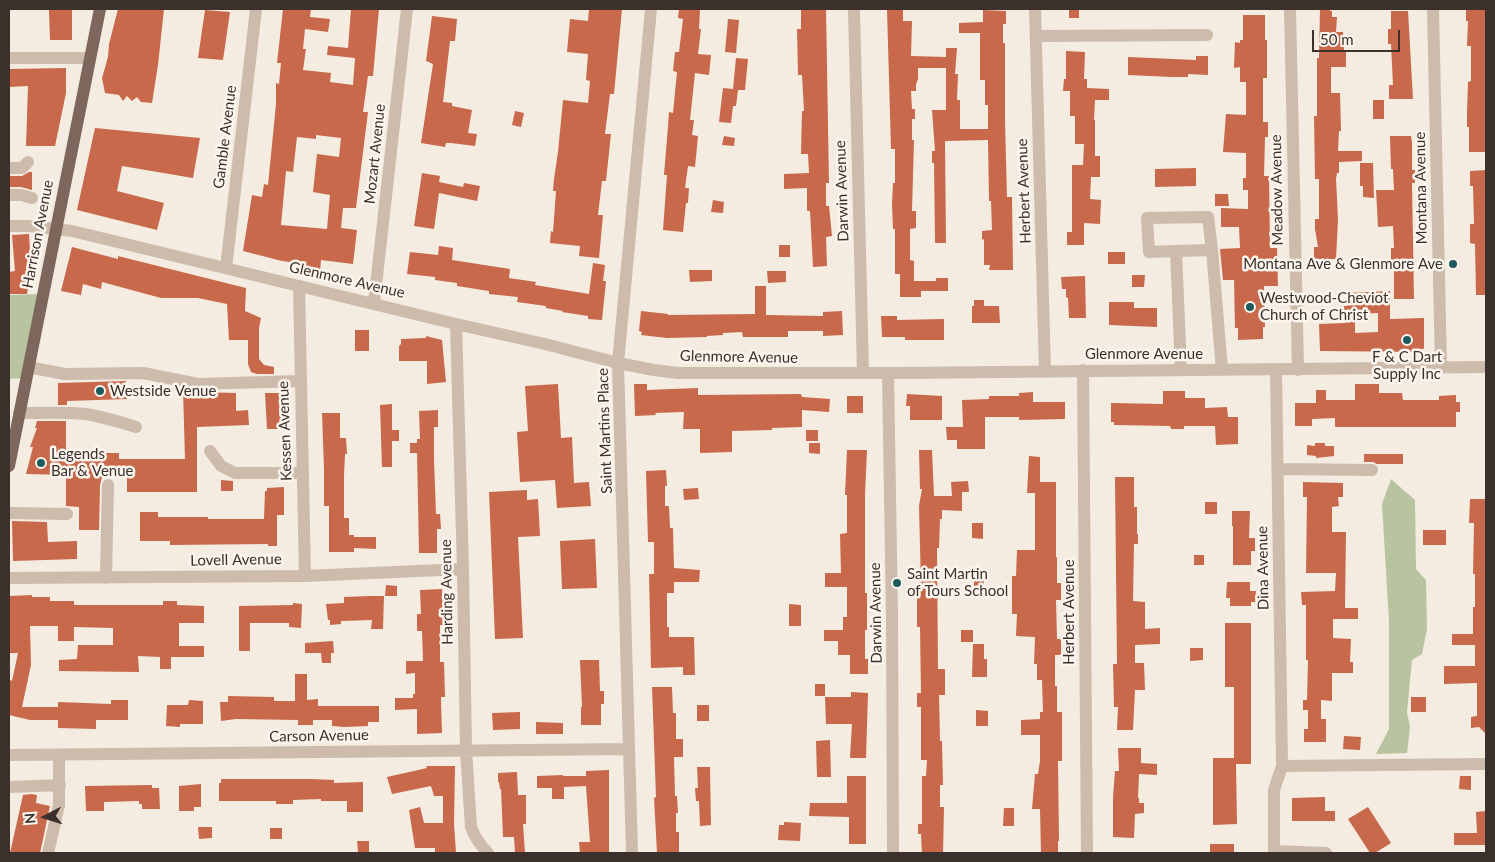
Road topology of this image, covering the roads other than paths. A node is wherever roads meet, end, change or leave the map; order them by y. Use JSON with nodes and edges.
{"nodes":[{"id":1,"x":100,"y":9,"type":"edge"},
{"id":2,"x":256,"y":9,"type":"edge"},
{"id":3,"x":407,"y":9,"type":"edge"},
{"id":4,"x":651,"y":9,"type":"edge"},
{"id":5,"x":854,"y":9,"type":"edge"},
{"id":6,"x":1035,"y":9,"type":"edge"},
{"id":7,"x":1290,"y":9,"type":"edge"},
{"id":8,"x":1433,"y":9,"type":"edge"},
{"id":9,"x":1207,"y":35,"type":"dead end"},
{"id":10,"x":1036,"y":36,"type":"junction"},
{"id":11,"x":9,"y":58,"type":"edge"},
{"id":12,"x":90,"y":58,"type":"junction"},
{"id":13,"x":28,"y":162,"type":"dead end"},
{"id":14,"x":9,"y":168,"type":"edge"},
{"id":15,"x":9,"y":195,"type":"edge"},
{"id":16,"x":32,"y":198,"type":"dead end"},
{"id":17,"x":9,"y":226,"type":"edge"},
{"id":18,"x":56,"y":228,"type":"junction"},
{"id":19,"x":1212,"y":250,"type":"junction"},
{"id":20,"x":1176,"y":251,"type":"junction"},
{"id":21,"x":226,"y":268,"type":"junction"},
{"id":22,"x":299,"y":286,"type":"junction"},
{"id":23,"x":374,"y":303,"type":"junction"},
{"id":24,"x":456,"y":324,"type":"junction"},
{"id":25,"x":618,"y":363,"type":"junction"},
{"id":26,"x":28,"y":367,"type":"junction"},
{"id":27,"x":1441,"y":367,"type":"junction"},
{"id":28,"x":1486,"y":367,"type":"edge"},
{"id":29,"x":1083,"y":370,"type":"junction"},
{"id":30,"x":1181,"y":370,"type":"junction"},
{"id":31,"x":1222,"y":370,"type":"junction"},
{"id":32,"x":1276,"y":370,"type":"junction"},
{"id":33,"x":1298,"y":370,"type":"junction"},
{"id":34,"x":1045,"y":372,"type":"junction"},
{"id":35,"x":863,"y":373,"type":"junction"},
{"id":36,"x":888,"y":373,"type":"junction"},
{"id":37,"x":300,"y":381,"type":"junction"},
{"id":38,"x":19,"y":413,"type":"junction"},
{"id":39,"x":136,"y":427,"type":"dead end"},
{"id":40,"x":10,"y":449,"type":"edge"},
{"id":41,"x":210,"y":451,"type":"dead end"},
{"id":42,"x":9,"y":466,"type":"edge"},
{"id":43,"x":1278,"y":469,"type":"junction"},
{"id":44,"x":1372,"y":470,"type":"dead end"},
{"id":45,"x":303,"y":473,"type":"junction"},
{"id":46,"x":108,"y":485,"type":"dead end"},
{"id":47,"x":9,"y":513,"type":"edge"},
{"id":48,"x":67,"y":514,"type":"dead end"},
{"id":49,"x":463,"y":569,"type":"junction"},
{"id":50,"x":305,"y":576,"type":"junction"},
{"id":51,"x":9,"y":578,"type":"edge"},
{"id":52,"x":106,"y":578,"type":"junction"},
{"id":53,"x":629,"y":749,"type":"junction"},
{"id":54,"x":466,"y":750,"type":"junction"},
{"id":55,"x":9,"y":755,"type":"edge"},
{"id":56,"x":59,"y":755,"type":"junction"},
{"id":57,"x":1486,"y":764,"type":"edge"},
{"id":58,"x":1282,"y":766,"type":"junction"},
{"id":59,"x":60,"y":785,"type":"junction"},
{"id":60,"x":9,"y":787,"type":"edge"},
{"id":61,"x":1274,"y":852,"type":"edge"},
{"id":62,"x":48,"y":853,"type":"edge"},
{"id":63,"x":488,"y":853,"type":"edge"},
{"id":64,"x":632,"y":853,"type":"edge"},
{"id":65,"x":893,"y":853,"type":"edge"},
{"id":66,"x":1087,"y":853,"type":"edge"},
{"id":67,"x":1326,"y":853,"type":"edge"}],
"edges":[{"from":1,"to":12,"type":"main road","name":"Harrison Avenue"},
{"from":2,"to":21,"type":"street","name":"Gamble Avenue"},
{"from":3,"to":23,"type":"street","name":"Mozart Avenue"},
{"from":4,"to":25,"type":"street","name":"Saint Martins Place"},
{"from":5,"to":35,"type":"street","name":"Darwin Avenue"},
{"from":6,"to":10,"type":"street","name":"Herbert Avenue"},
{"from":7,"to":33,"type":"street","name":"Meadow Avenue"},
{"from":8,"to":27,"type":"street","name":"Montana Avenue"},
{"from":9,"to":10,"type":"street"},
{"from":10,"to":34,"type":"street","name":"Herbert Avenue"},
{"from":11,"to":12,"type":"street"},
{"from":12,"to":18,"type":"main road","name":"Harrison Avenue"},
{"from":13,"to":14,"type":"street"},
{"from":15,"to":16,"type":"street"},
{"from":17,"to":18,"type":"street","name":"Glenmore Avenue"},
{"from":18,"to":21,"type":"street","name":"Glenmore Avenue"},
{"from":18,"to":26,"type":"main road","name":"Harrison Avenue"},
{"from":19,"to":20,"type":"street"},
{"from":19,"to":20,"type":"street"},
{"from":19,"to":31,"type":"street"},
{"from":20,"to":30,"type":"street"},
{"from":21,"to":22,"type":"street","name":"Glenmore Avenue"},
{"from":22,"to":23,"type":"street","name":"Glenmore Avenue"},
{"from":22,"to":37,"type":"street","name":"Kessen Avenue"},
{"from":23,"to":24,"type":"street","name":"Glenmore Avenue"},
{"from":24,"to":25,"type":"street","name":"Glenmore Avenue"},
{"from":24,"to":49,"type":"street","name":"Harding Avenue"},
{"from":25,"to":35,"type":"street","name":"Glenmore Avenue"},
{"from":25,"to":53,"type":"street","name":"Saint Martins Place"},
{"from":26,"to":37,"type":"street"},
{"from":26,"to":38,"type":"main road","name":"Harrison Avenue"},
{"from":27,"to":28,"type":"street","name":"Glenmore Avenue"},
{"from":27,"to":33,"type":"street","name":"Glenmore Avenue"},
{"from":29,"to":30,"type":"street","name":"Glenmore Avenue"},
{"from":29,"to":34,"type":"street","name":"Glenmore Avenue"},
{"from":29,"to":66,"type":"street","name":"Herbert Avenue"},
{"from":30,"to":31,"type":"street","name":"Glenmore Avenue"},
{"from":31,"to":32,"type":"street","name":"Glenmore Avenue"},
{"from":32,"to":33,"type":"street","name":"Glenmore Avenue"},
{"from":32,"to":43,"type":"street","name":"Dina Avenue"},
{"from":34,"to":36,"type":"street","name":"Glenmore Avenue"},
{"from":35,"to":36,"type":"street","name":"Glenmore Avenue"},
{"from":36,"to":65,"type":"street","name":"Darwin Avenue"},
{"from":37,"to":45,"type":"street","name":"Kessen Avenue"},
{"from":38,"to":39,"type":"street"},
{"from":38,"to":40,"type":"main road","name":"Harrison Avenue"},
{"from":40,"to":42,"type":"main road","name":"Harrison Avenue"},
{"from":41,"to":45,"type":"street"},
{"from":43,"to":44,"type":"street"},
{"from":43,"to":58,"type":"street","name":"Dina Avenue"},
{"from":45,"to":50,"type":"street","name":"Kessen Avenue"},
{"from":46,"to":52,"type":"street"},
{"from":47,"to":48,"type":"street"},
{"from":49,"to":50,"type":"street","name":"Lovell Avenue"},
{"from":49,"to":54,"type":"street","name":"Harding Avenue"},
{"from":50,"to":52,"type":"street","name":"Lovell Avenue"},
{"from":51,"to":52,"type":"street","name":"Lovell Avenue"},
{"from":53,"to":54,"type":"street","name":"Carson Avenue"},
{"from":53,"to":64,"type":"street","name":"Saint Martins Place"},
{"from":54,"to":56,"type":"street","name":"Carson Avenue"},
{"from":54,"to":63,"type":"street","name":"Harding Avenue"},
{"from":55,"to":56,"type":"street","name":"Carson Avenue"},
{"from":56,"to":59,"type":"street"},
{"from":57,"to":58,"type":"street"},
{"from":58,"to":61,"type":"street","name":"Dina Avenue"},
{"from":59,"to":60,"type":"street"},
{"from":59,"to":62,"type":"street"},
{"from":61,"to":67,"type":"street"}]}
